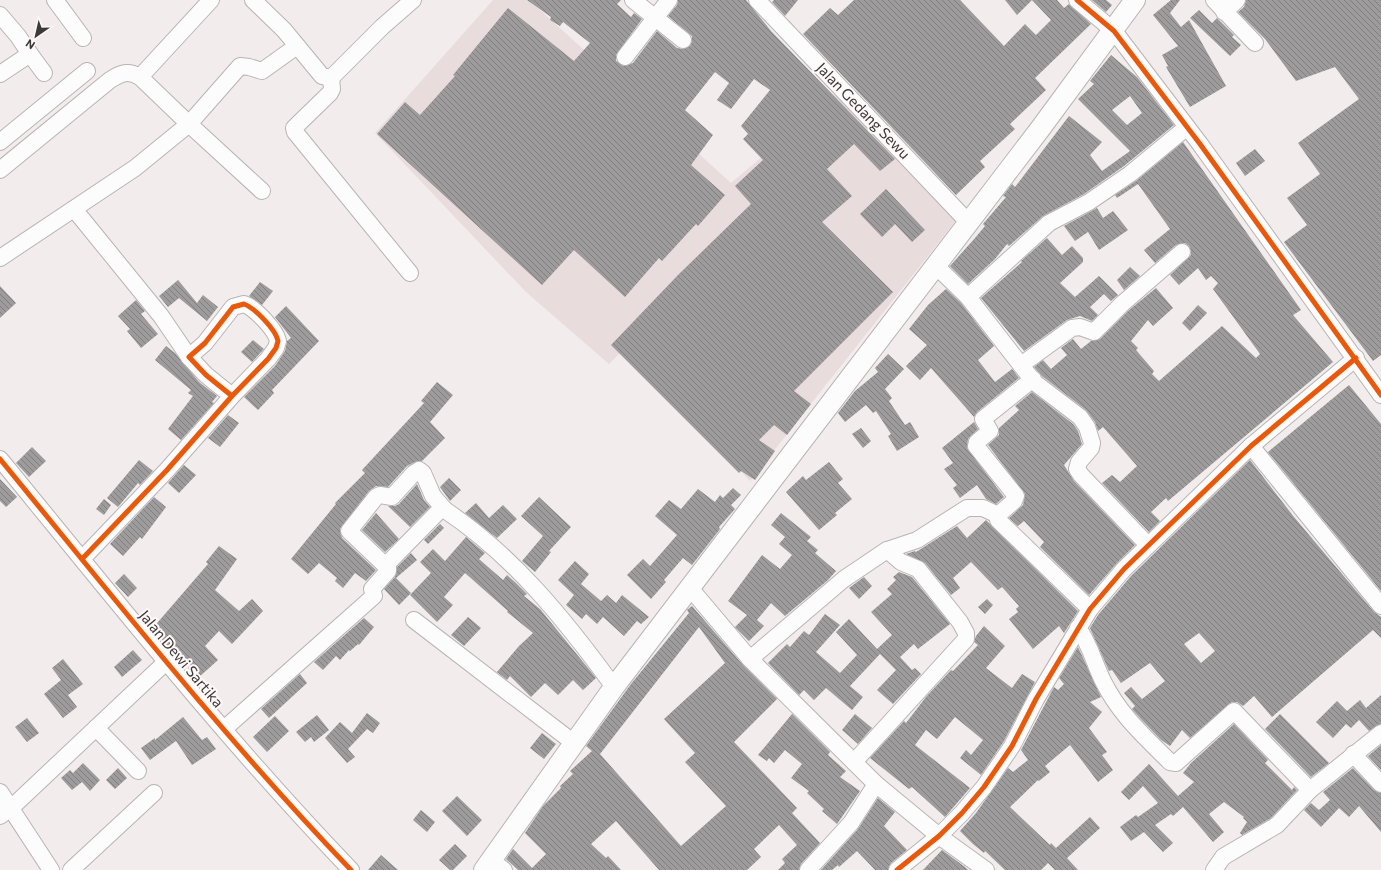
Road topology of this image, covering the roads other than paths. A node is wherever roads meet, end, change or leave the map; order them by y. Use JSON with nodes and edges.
{"nodes":[{"id":1,"x":54,"y":0,"type":"edge"},
{"id":2,"x":211,"y":0,"type":"edge"},
{"id":3,"x":253,"y":0,"type":"edge"},
{"id":4,"x":413,"y":0,"type":"edge"},
{"id":5,"x":633,"y":0,"type":"edge"},
{"id":6,"x":668,"y":0,"type":"edge"},
{"id":7,"x":757,"y":0,"type":"edge"},
{"id":8,"x":1077,"y":0,"type":"edge"},
{"id":9,"x":1135,"y":0,"type":"edge"},
{"id":10,"x":1237,"y":0,"type":"edge"},
{"id":11,"x":1219,"y":6,"type":"edge"},
{"id":12,"x":0,"y":15,"type":"edge"},
{"id":13,"x":654,"y":18,"type":"junction"},
{"id":14,"x":1114,"y":31,"type":"junction"},
{"id":15,"x":83,"y":38,"type":"dead end"},
{"id":16,"x":683,"y":40,"type":"dead end"},
{"id":17,"x":1255,"y":43,"type":"dead end"},
{"id":18,"x":297,"y":46,"type":"junction"},
{"id":19,"x":30,"y":54,"type":"junction"},
{"id":20,"x":625,"y":57,"type":"dead end"},
{"id":21,"x":87,"y":71,"type":"dead end"},
{"id":22,"x":44,"y":73,"type":"dead end"},
{"id":23,"x":0,"y":74,"type":"edge"},
{"id":24,"x":140,"y":77,"type":"junction"},
{"id":25,"x":331,"y":78,"type":"junction"},
{"id":26,"x":189,"y":124,"type":"junction"},
{"id":27,"x":1187,"y":127,"type":"junction"},
{"id":28,"x":0,"y":142,"type":"edge"},
{"id":29,"x":0,"y":170,"type":"edge"},
{"id":30,"x":262,"y":191,"type":"dead end"},
{"id":31,"x":74,"y":209,"type":"junction"},
{"id":32,"x":969,"y":223,"type":"junction"},
{"id":33,"x":1182,"y":252,"type":"dead end"},
{"id":34,"x":0,"y":258,"type":"edge"},
{"id":35,"x":936,"y":266,"type":"junction"},
{"id":36,"x":410,"y":273,"type":"dead end"},
{"id":37,"x":968,"y":297,"type":"junction"},
{"id":38,"x":189,"y":357,"type":"junction"},
{"id":39,"x":1356,"y":358,"type":"junction"},
{"id":40,"x":1021,"y":365,"type":"junction"},
{"id":41,"x":1033,"y":379,"type":"junction"},
{"id":42,"x":1378,"y":385,"type":"edge"},
{"id":43,"x":232,"y":396,"type":"junction"},
{"id":44,"x":1251,"y":446,"type":"junction"},
{"id":45,"x":0,"y":459,"type":"edge"},
{"id":46,"x":445,"y":510,"type":"junction"},
{"id":47,"x":998,"y":514,"type":"junction"},
{"id":48,"x":1148,"y":545,"type":"junction"},
{"id":49,"x":886,"y":550,"type":"junction"},
{"id":50,"x":82,"y":560,"type":"junction"},
{"id":51,"x":385,"y":566,"type":"junction"},
{"id":52,"x":690,"y":588,"type":"junction"},
{"id":53,"x":1381,"y":606,"type":"edge"},
{"id":54,"x":1090,"y":609,"type":"junction"},
{"id":55,"x":414,"y":620,"type":"dead end"},
{"id":56,"x":1078,"y":628,"type":"junction"},
{"id":57,"x":750,"y":659,"type":"junction"},
{"id":58,"x":167,"y":661,"type":"junction"},
{"id":59,"x":614,"y":687,"type":"junction"},
{"id":60,"x":96,"y":728,"type":"junction"},
{"id":61,"x":224,"y":729,"type":"junction"},
{"id":62,"x":1381,"y":732,"type":"edge"},
{"id":63,"x":574,"y":743,"type":"junction"},
{"id":64,"x":1353,"y":754,"type":"junction"},
{"id":65,"x":854,"y":762,"type":"junction"},
{"id":66,"x":138,"y":771,"type":"dead end"},
{"id":67,"x":876,"y":784,"type":"junction"},
{"id":68,"x":1381,"y":784,"type":"edge"},
{"id":69,"x":1310,"y":790,"type":"junction"},
{"id":70,"x":0,"y":792,"type":"edge"},
{"id":71,"x":154,"y":793,"type":"dead end"},
{"id":72,"x":5,"y":813,"type":"edge"},
{"id":73,"x":940,"y":836,"type":"junction"},
{"id":74,"x":493,"y":867,"type":"edge"},
{"id":75,"x":51,"y":870,"type":"edge"},
{"id":76,"x":71,"y":870,"type":"edge"},
{"id":77,"x":351,"y":870,"type":"edge"},
{"id":78,"x":808,"y":870,"type":"edge"},
{"id":79,"x":897,"y":870,"type":"edge"},
{"id":80,"x":986,"y":870,"type":"edge"},
{"id":81,"x":1214,"y":870,"type":"edge"}],
"edges":[{"from":1,"to":15,"type":"street"},
{"from":2,"to":24,"type":"street"},
{"from":3,"to":18,"type":"street"},
{"from":4,"to":25,"type":"street"},
{"from":5,"to":13,"type":"street"},
{"from":6,"to":13,"type":"street"},
{"from":7,"to":32,"type":"street","name":"Jalan Gedang Sewu"},
{"from":8,"to":14,"type":"street"},
{"from":9,"to":14,"type":"main road"},
{"from":10,"to":11,"type":"street"},
{"from":11,"to":17,"type":"street"},
{"from":12,"to":19,"type":"street"},
{"from":13,"to":16,"type":"street"},
{"from":13,"to":20,"type":"street"},
{"from":14,"to":27,"type":"street"},
{"from":14,"to":32,"type":"main road"},
{"from":18,"to":25,"type":"street"},
{"from":18,"to":26,"type":"street"},
{"from":19,"to":22,"type":"street"},
{"from":19,"to":23,"type":"street"},
{"from":21,"to":28,"type":"street"},
{"from":24,"to":26,"type":"street"},
{"from":24,"to":29,"type":"street"},
{"from":25,"to":36,"type":"street"},
{"from":26,"to":30,"type":"street"},
{"from":26,"to":31,"type":"street"},
{"from":27,"to":37,"type":"street"},
{"from":27,"to":39,"type":"street"},
{"from":31,"to":34,"type":"street"},
{"from":31,"to":38,"type":"street"},
{"from":32,"to":35,"type":"main road"},
{"from":33,"to":40,"type":"street"},
{"from":35,"to":37,"type":"street"},
{"from":35,"to":52,"type":"main road"},
{"from":37,"to":40,"type":"street"},
{"from":38,"to":43,"type":"street"},
{"from":38,"to":43,"type":"street"},
{"from":39,"to":42,"type":"street"},
{"from":39,"to":44,"type":"street"},
{"from":40,"to":41,"type":"street"},
{"from":41,"to":47,"type":"street"},
{"from":41,"to":48,"type":"street"},
{"from":43,"to":50,"type":"street"},
{"from":44,"to":48,"type":"street"},
{"from":44,"to":53,"type":"street"},
{"from":45,"to":50,"type":"street","name":"Jalan Dewi Sartika"},
{"from":46,"to":51,"type":"street"},
{"from":46,"to":51,"type":"street"},
{"from":46,"to":59,"type":"street"},
{"from":47,"to":49,"type":"street"},
{"from":47,"to":54,"type":"street"},
{"from":48,"to":54,"type":"street"},
{"from":49,"to":57,"type":"street"},
{"from":49,"to":65,"type":"street"},
{"from":50,"to":58,"type":"street","name":"Jalan Dewi Sartika"},
{"from":51,"to":61,"type":"street"},
{"from":52,"to":57,"type":"street"},
{"from":52,"to":59,"type":"main road"},
{"from":54,"to":56,"type":"street"},
{"from":55,"to":63,"type":"street"},
{"from":56,"to":69,"type":"street"},
{"from":56,"to":73,"type":"street"},
{"from":57,"to":65,"type":"street"},
{"from":58,"to":60,"type":"street"},
{"from":58,"to":61,"type":"street","name":"Jalan Dewi Sartika"},
{"from":59,"to":63,"type":"main road"},
{"from":60,"to":66,"type":"street"},
{"from":60,"to":72,"type":"street"},
{"from":61,"to":77,"type":"street","name":"Jalan Dewi Sartika"},
{"from":62,"to":64,"type":"street"},
{"from":63,"to":74,"type":"main road"},
{"from":64,"to":68,"type":"street"},
{"from":64,"to":69,"type":"street"},
{"from":65,"to":67,"type":"street"},
{"from":67,"to":73,"type":"street"},
{"from":67,"to":78,"type":"street"},
{"from":69,"to":81,"type":"street"},
{"from":70,"to":72,"type":"street"},
{"from":71,"to":76,"type":"street"},
{"from":72,"to":75,"type":"street"},
{"from":73,"to":79,"type":"street"},
{"from":73,"to":80,"type":"street"}]}
